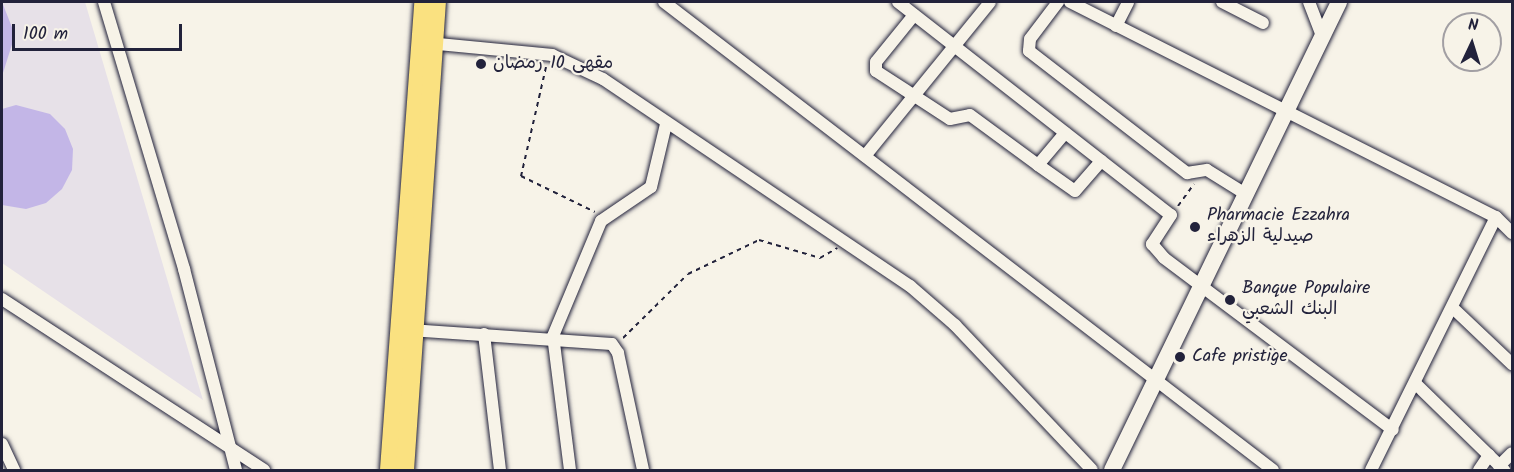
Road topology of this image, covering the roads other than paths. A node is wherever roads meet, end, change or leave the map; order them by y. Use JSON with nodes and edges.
{"nodes":[{"id":1,"x":104,"y":2,"type":"edge"},
{"id":2,"x":423,"y":2,"type":"edge"},
{"id":3,"x":436,"y":2,"type":"edge"},
{"id":4,"x":664,"y":2,"type":"edge"},
{"id":5,"x":898,"y":2,"type":"edge"},
{"id":6,"x":990,"y":2,"type":"edge"},
{"id":7,"x":1058,"y":2,"type":"edge"},
{"id":8,"x":1070,"y":2,"type":"edge"},
{"id":9,"x":1128,"y":2,"type":"edge"},
{"id":10,"x":1222,"y":2,"type":"edge"},
{"id":11,"x":1309,"y":2,"type":"edge"},
{"id":12,"x":1339,"y":2,"type":"edge"},
{"id":13,"x":914,"y":15,"type":"junction"},
{"id":14,"x":1263,"y":23,"type":"dead end"},
{"id":15,"x":1116,"y":26,"type":"junction"},
{"id":16,"x":1322,"y":36,"type":"junction"},
{"id":17,"x":428,"y":43,"type":"junction"},
{"id":18,"x":953,"y":47,"type":"junction"},
{"id":19,"x":915,"y":95,"type":"junction"},
{"id":20,"x":1283,"y":111,"type":"junction"},
{"id":21,"x":666,"y":124,"type":"junction"},
{"id":22,"x":1065,"y":133,"type":"junction"},
{"id":23,"x":866,"y":156,"type":"junction"},
{"id":24,"x":1101,"y":161,"type":"junction"},
{"id":25,"x":1038,"y":165,"type":"junction"},
{"id":26,"x":1244,"y":193,"type":"junction"},
{"id":27,"x":1496,"y":217,"type":"junction"},
{"id":28,"x":1512,"y":233,"type":"edge"},
{"id":29,"x":1200,"y":284,"type":"junction"},
{"id":30,"x":2,"y":299,"type":"edge"},
{"id":31,"x":1455,"y":310,"type":"junction"},
{"id":32,"x":407,"y":330,"type":"junction"},
{"id":33,"x":484,"y":334,"type":"junction"},
{"id":34,"x":553,"y":336,"type":"junction"},
{"id":35,"x":1512,"y":364,"type":"edge"},
{"id":36,"x":1156,"y":377,"type":"junction"},
{"id":37,"x":1417,"y":385,"type":"junction"},
{"id":38,"x":1393,"y":430,"type":"junction"},
{"id":39,"x":2,"y":444,"type":"edge"},
{"id":40,"x":230,"y":449,"type":"junction"},
{"id":41,"x":1512,"y":453,"type":"edge"},
{"id":42,"x":1489,"y":455,"type":"junction"},
{"id":43,"x":1502,"y":468,"type":"edge"},
{"id":44,"x":1116,"y":469,"type":"edge"},
{"id":45,"x":14,"y":471,"type":"edge"},
{"id":46,"x":236,"y":471,"type":"edge"},
{"id":47,"x":264,"y":471,"type":"edge"},
{"id":48,"x":389,"y":471,"type":"edge"},
{"id":49,"x":405,"y":471,"type":"edge"},
{"id":50,"x":500,"y":471,"type":"edge"},
{"id":51,"x":570,"y":471,"type":"edge"},
{"id":52,"x":644,"y":471,"type":"edge"},
{"id":53,"x":1092,"y":471,"type":"edge"},
{"id":54,"x":1273,"y":471,"type":"edge"},
{"id":55,"x":1371,"y":471,"type":"edge"},
{"id":56,"x":1479,"y":471,"type":"edge"}],
"edges":[{"from":1,"to":40,"type":"street"},
{"from":2,"to":17,"type":"main road"},
{"from":3,"to":17,"type":"main road"},
{"from":4,"to":23,"type":"street"},
{"from":5,"to":13,"type":"street"},
{"from":6,"to":18,"type":"street"},
{"from":7,"to":26,"type":"street"},
{"from":8,"to":15,"type":"street"},
{"from":9,"to":15,"type":"street"},
{"from":10,"to":14,"type":"street"},
{"from":11,"to":16,"type":"street"},
{"from":12,"to":16,"type":"street"},
{"from":13,"to":18,"type":"street"},
{"from":13,"to":19,"type":"street"},
{"from":15,"to":20,"type":"street"},
{"from":16,"to":20,"type":"street"},
{"from":17,"to":21,"type":"street"},
{"from":17,"to":32,"type":"main road"},
{"from":18,"to":19,"type":"street"},
{"from":18,"to":22,"type":"street"},
{"from":19,"to":23,"type":"street"},
{"from":19,"to":25,"type":"street"},
{"from":20,"to":26,"type":"street"},
{"from":20,"to":27,"type":"street"},
{"from":21,"to":34,"type":"street"},
{"from":21,"to":53,"type":"street"},
{"from":22,"to":24,"type":"street"},
{"from":22,"to":25,"type":"street"},
{"from":23,"to":36,"type":"street"},
{"from":24,"to":25,"type":"street"},
{"from":24,"to":29,"type":"street"},
{"from":26,"to":29,"type":"street"},
{"from":27,"to":28,"type":"street"},
{"from":27,"to":31,"type":"street"},
{"from":29,"to":36,"type":"street"},
{"from":29,"to":38,"type":"street"},
{"from":30,"to":40,"type":"street"},
{"from":31,"to":35,"type":"street"},
{"from":31,"to":37,"type":"street"},
{"from":32,"to":33,"type":"street"},
{"from":32,"to":48,"type":"main road"},
{"from":32,"to":49,"type":"main road"},
{"from":33,"to":34,"type":"street"},
{"from":33,"to":50,"type":"street"},
{"from":34,"to":51,"type":"street"},
{"from":34,"to":52,"type":"street"},
{"from":36,"to":44,"type":"street"},
{"from":36,"to":54,"type":"street"},
{"from":37,"to":38,"type":"street"},
{"from":37,"to":42,"type":"street"},
{"from":38,"to":55,"type":"street"},
{"from":39,"to":45,"type":"street"},
{"from":40,"to":46,"type":"street"},
{"from":40,"to":47,"type":"street"},
{"from":41,"to":43,"type":"street"},
{"from":42,"to":43,"type":"street"},
{"from":42,"to":56,"type":"street"}]}
